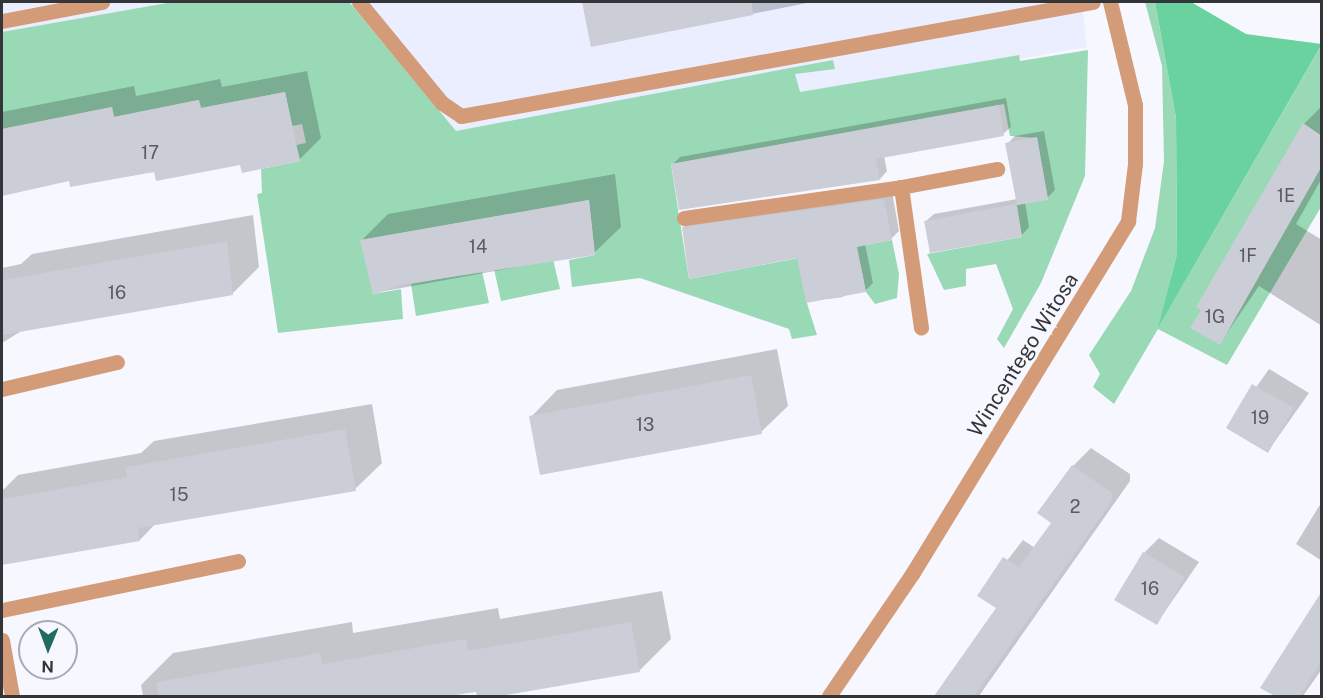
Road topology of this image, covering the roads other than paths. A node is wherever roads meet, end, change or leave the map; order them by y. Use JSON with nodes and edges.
{"nodes":[{"id":1,"x":102,"y":2,"type":"edge"},
{"id":2,"x":359,"y":2,"type":"edge"},
{"id":3,"x":1093,"y":2,"type":"edge"},
{"id":4,"x":1110,"y":2,"type":"edge"},
{"id":5,"x":2,"y":21,"type":"edge"},
{"id":6,"x":997,"y":169,"type":"dead end"},
{"id":7,"x":901,"y":187,"type":"junction"},
{"id":8,"x":684,"y":218,"type":"dead end"},
{"id":9,"x":921,"y":328,"type":"dead end"},
{"id":10,"x":117,"y":362,"type":"dead end"},
{"id":11,"x":2,"y":389,"type":"edge"},
{"id":12,"x":238,"y":561,"type":"dead end"},
{"id":13,"x":2,"y":610,"type":"edge"},
{"id":14,"x":2,"y":640,"type":"edge"},
{"id":15,"x":12,"y":696,"type":"edge"},
{"id":16,"x":829,"y":696,"type":"edge"}],
"edges":[{"from":1,"to":5,"type":"street"},
{"from":2,"to":3,"type":"street"},
{"from":4,"to":16,"type":"street","name":"Wincentego Witosa"},
{"from":6,"to":7,"type":"street"},
{"from":7,"to":8,"type":"street"},
{"from":7,"to":9,"type":"street"},
{"from":10,"to":11,"type":"street"},
{"from":12,"to":13,"type":"street"},
{"from":14,"to":15,"type":"street"}]}
